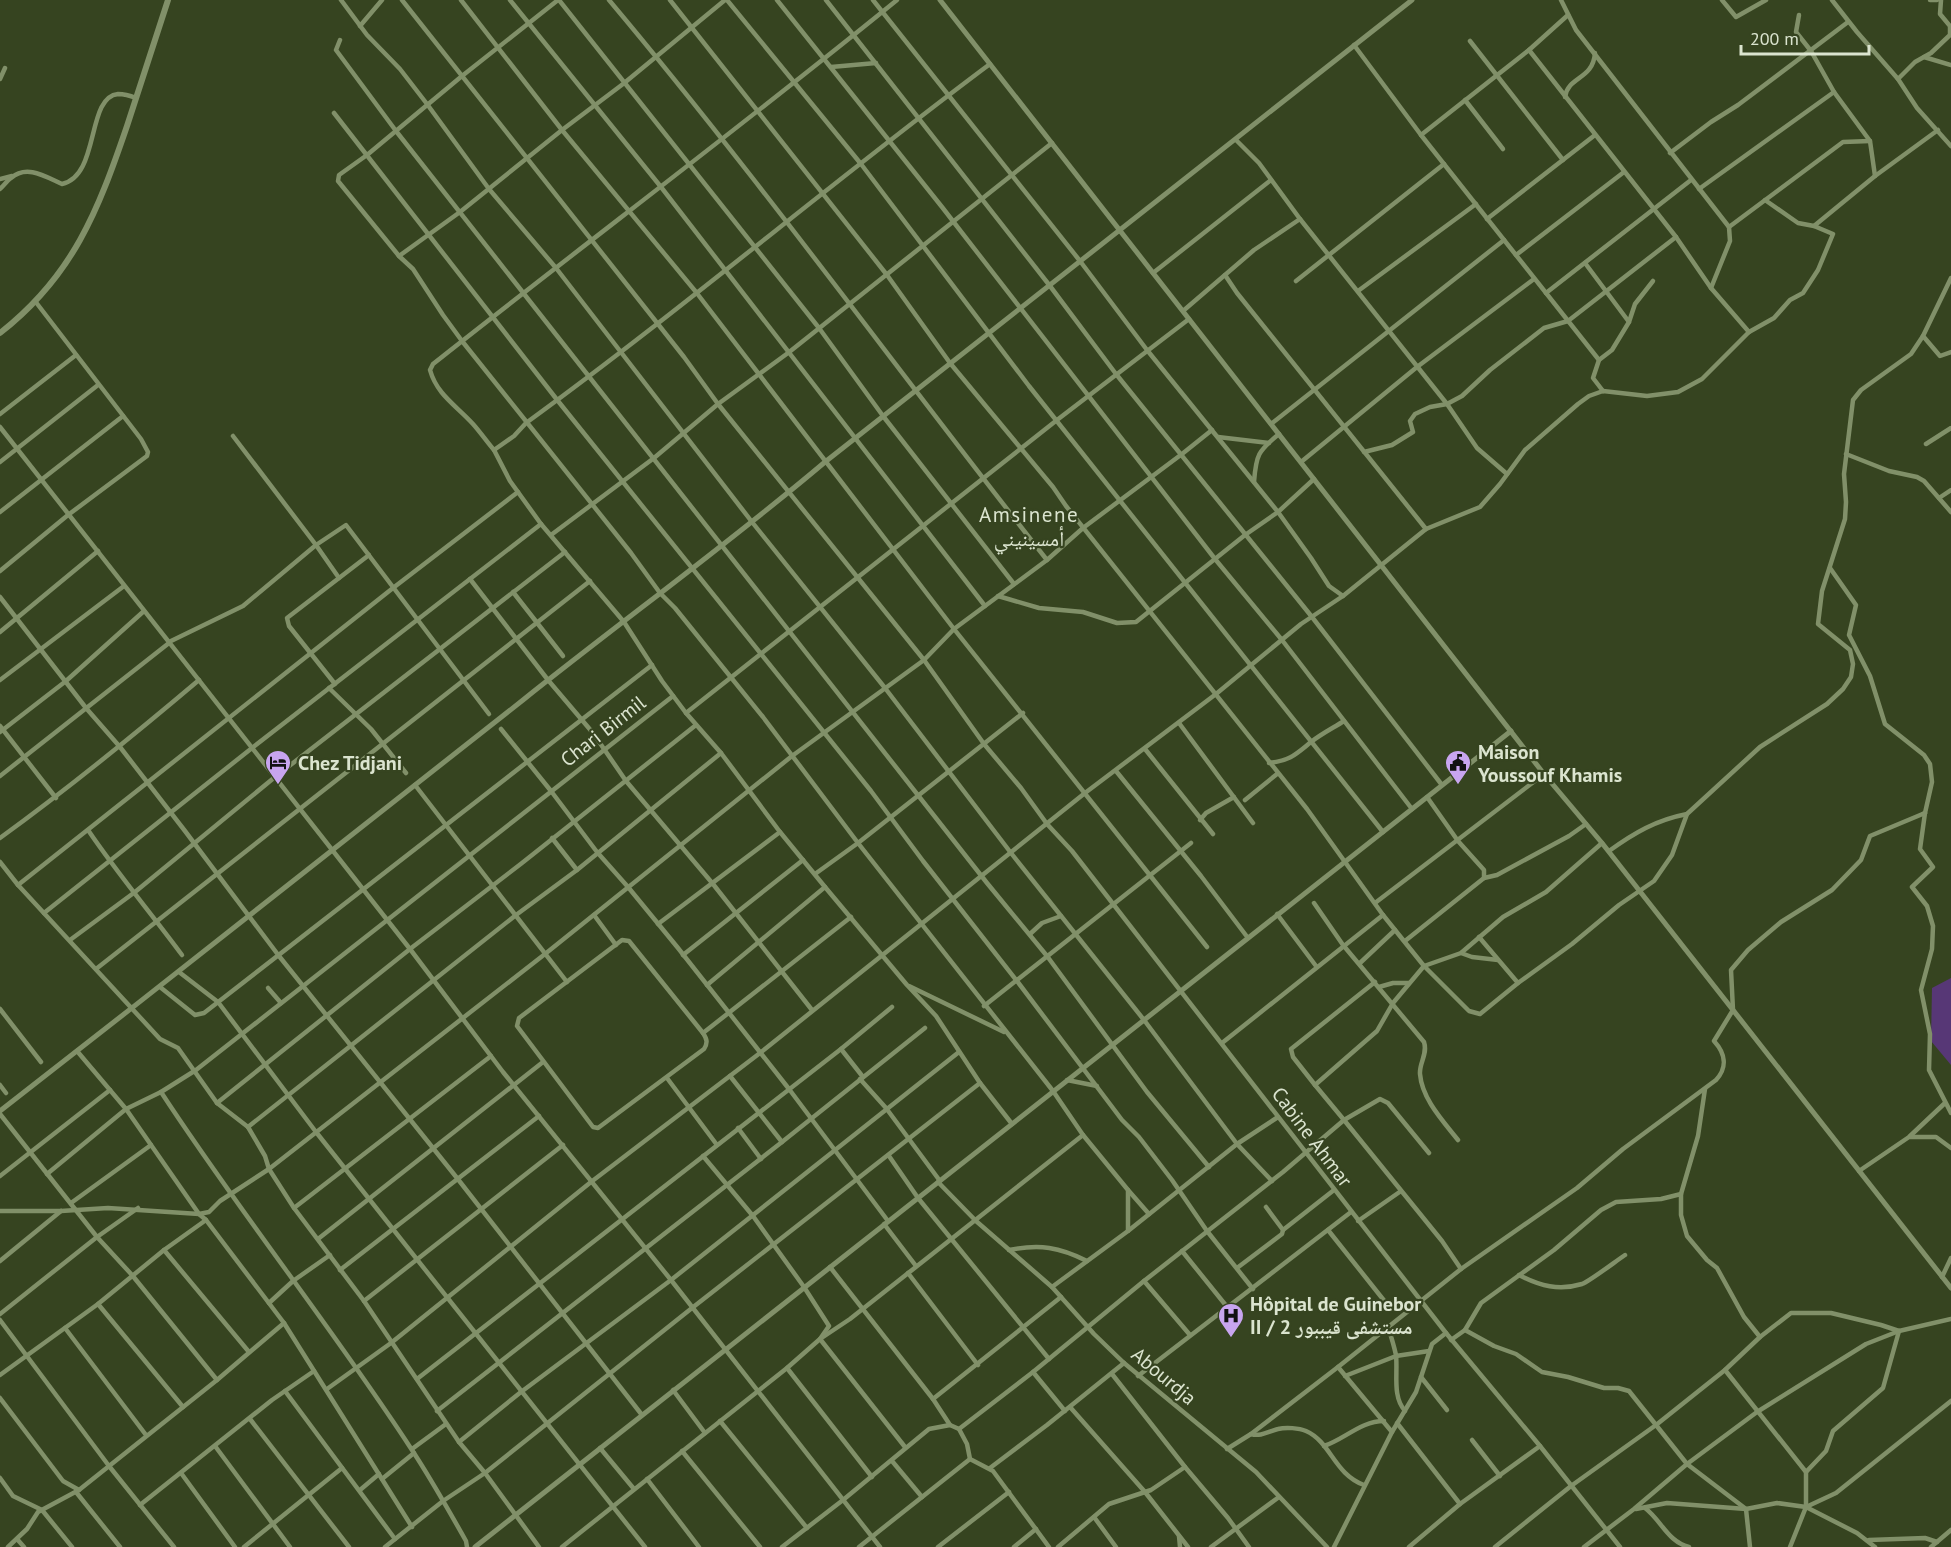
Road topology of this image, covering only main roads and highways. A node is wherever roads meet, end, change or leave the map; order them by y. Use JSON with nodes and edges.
{"nodes":[{"id":1,"x":168,"y":0,"type":"edge"},
{"id":2,"x":0,"y":333,"type":"edge"}],
"edges":[{"from":1,"to":2,"type":"main road"}]}
